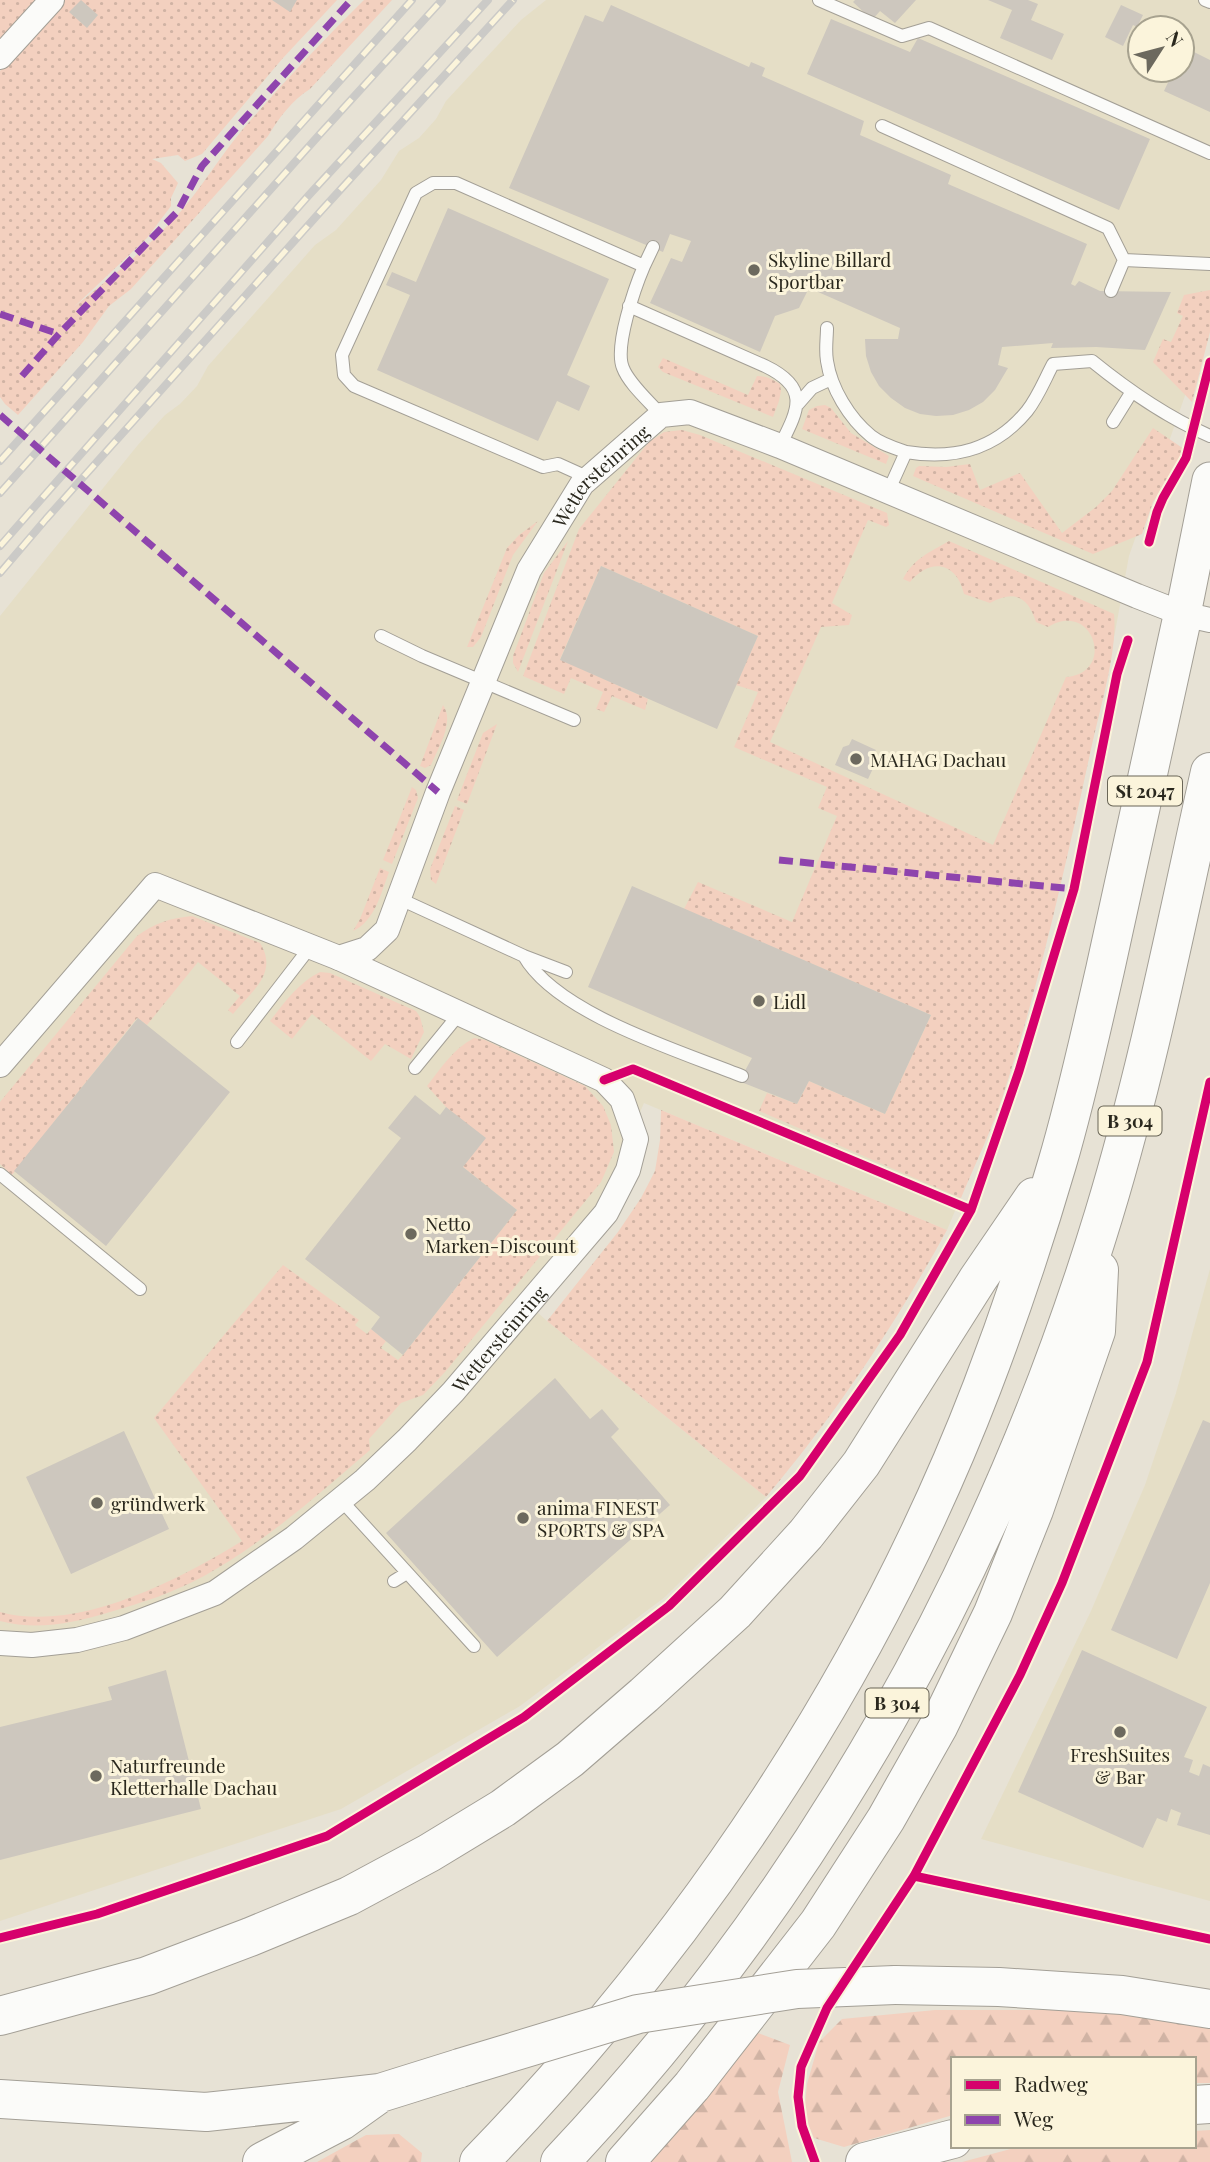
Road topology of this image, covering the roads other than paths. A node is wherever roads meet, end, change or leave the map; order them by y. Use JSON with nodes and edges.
{"nodes":[{"id":1,"x":52,"y":0,"type":"edge"},
{"id":2,"x":819,"y":0,"type":"edge"},
{"id":3,"x":0,"y":57,"type":"edge"},
{"id":4,"x":881,"y":126,"type":"dead end"},
{"id":5,"x":1210,"y":153,"type":"edge"},
{"id":6,"x":653,"y":247,"type":"dead end"},
{"id":7,"x":1124,"y":260,"type":"junction"},
{"id":8,"x":1210,"y":264,"type":"edge"},
{"id":9,"x":644,"y":266,"type":"junction"},
{"id":10,"x":1111,"y":291,"type":"dead end"},
{"id":11,"x":629,"y":306,"type":"junction"},
{"id":12,"x":827,"y":328,"type":"dead end"},
{"id":13,"x":1096,"y":347,"type":"dead end"},
{"id":14,"x":1092,"y":361,"type":"junction"},
{"id":15,"x":831,"y":379,"type":"junction"},
{"id":16,"x":1131,"y":393,"type":"junction"},
{"id":17,"x":798,"y":404,"type":"junction"},
{"id":18,"x":661,"y":415,"type":"junction"},
{"id":19,"x":1114,"y":422,"type":"dead end"},
{"id":20,"x":1210,"y":436,"type":"edge"},
{"id":21,"x":780,"y":446,"type":"junction"},
{"id":22,"x":906,"y":452,"type":"junction"},
{"id":23,"x":589,"y":478,"type":"junction"},
{"id":24,"x":1210,"y":480,"type":"edge"},
{"id":25,"x":888,"y":492,"type":"junction"},
{"id":26,"x":1196,"y":617,"type":"edge"},
{"id":27,"x":381,"y":636,"type":"dead end"},
{"id":28,"x":483,"y":681,"type":"junction"},
{"id":29,"x":574,"y":720,"type":"dead end"},
{"id":30,"x":1210,"y":772,"type":"edge"},
{"id":31,"x":400,"y":899,"type":"junction"},
{"id":32,"x":311,"y":946,"type":"junction"},
{"id":33,"x":524,"y":956,"type":"junction"},
{"id":34,"x":340,"y":958,"type":"junction"},
{"id":35,"x":566,"y":972,"type":"dead end"},
{"id":36,"x":1098,"y":999,"type":"joint"},
{"id":37,"x":460,"y":1013,"type":"junction"},
{"id":38,"x":1154,"y":1021,"type":"joint"},
{"id":39,"x":237,"y":1042,"type":"dead end"},
{"id":40,"x":0,"y":1065,"type":"edge"},
{"id":41,"x":415,"y":1068,"type":"dead end"},
{"id":42,"x":742,"y":1076,"type":"dead end"},
{"id":43,"x":1057,"y":1163,"type":"junction"},
{"id":44,"x":0,"y":1174,"type":"edge"},
{"id":45,"x":1102,"y":1219,"type":"junction"},
{"id":46,"x":140,"y":1289,"type":"dead end"},
{"id":47,"x":341,"y":1500,"type":"junction"},
{"id":48,"x":407,"y":1573,"type":"junction"},
{"id":49,"x":394,"y":1581,"type":"dead end"},
{"id":50,"x":0,"y":1643,"type":"edge"},
{"id":51,"x":474,"y":1646,"type":"dead end"},
{"id":52,"x":1210,"y":2009,"type":"edge"},
{"id":53,"x":0,"y":2016,"type":"edge"},
{"id":54,"x":380,"y":2093,"type":"junction"},
{"id":55,"x":0,"y":2099,"type":"edge"},
{"id":56,"x":951,"y":2140,"type":"edge"},
{"id":57,"x":262,"y":2162,"type":"edge"},
{"id":58,"x":479,"y":2162,"type":"edge"},
{"id":59,"x":560,"y":2162,"type":"edge"},
{"id":60,"x":625,"y":2162,"type":"edge"},
{"id":61,"x":865,"y":2162,"type":"edge"}],
"edges":[{"from":1,"to":3,"type":"street"},
{"from":2,"to":5,"type":"lane"},
{"from":4,"to":7,"type":"lane"},
{"from":6,"to":9,"type":"lane"},
{"from":7,"to":8,"type":"lane"},
{"from":7,"to":10,"type":"lane"},
{"from":9,"to":11,"type":"lane"},
{"from":9,"to":23,"type":"lane"},
{"from":11,"to":17,"type":"lane"},
{"from":11,"to":18,"type":"lane"},
{"from":12,"to":15,"type":"lane"},
{"from":13,"to":14,"type":"lane"},
{"from":14,"to":16,"type":"lane"},
{"from":14,"to":22,"type":"lane"},
{"from":15,"to":17,"type":"lane"},
{"from":15,"to":22,"type":"lane"},
{"from":16,"to":19,"type":"lane"},
{"from":16,"to":20,"type":"lane"},
{"from":17,"to":21,"type":"lane"},
{"from":18,"to":21,"type":"street","name":"Wettersteinring"},
{"from":18,"to":23,"type":"street","name":"Wettersteinring"},
{"from":21,"to":25,"type":"street","name":"Wettersteinring"},
{"from":22,"to":25,"type":"lane"},
{"from":23,"to":28,"type":"street","name":"Wettersteinring"},
{"from":24,"to":26,"type":"main road","number":"St 2047"},
{"from":25,"to":26,"type":"street","name":"Wettersteinring"},
{"from":26,"to":36,"type":"highway","number":"St 2047"},
{"from":27,"to":28,"type":"lane"},
{"from":28,"to":29,"type":"lane"},
{"from":28,"to":31,"type":"street","name":"Wettersteinring"},
{"from":30,"to":38,"type":"highway","number":"St 2047"},
{"from":31,"to":33,"type":"lane"},
{"from":31,"to":34,"type":"street","name":"Wettersteinring"},
{"from":32,"to":34,"type":"street","name":"Wettersteinring"},
{"from":32,"to":39,"type":"lane"},
{"from":32,"to":40,"type":"street","name":"Wettersteinring"},
{"from":33,"to":35,"type":"lane"},
{"from":33,"to":42,"type":"lane"},
{"from":34,"to":37,"type":"street","name":"Wettersteinring"},
{"from":36,"to":43,"type":"highway","number":"B 304"},
{"from":37,"to":41,"type":"lane"},
{"from":37,"to":47,"type":"street","name":"Wettersteinring"},
{"from":38,"to":45,"type":"highway","number":"B 304"},
{"from":43,"to":53,"type":"highway"},
{"from":43,"to":58,"type":"highway","number":"B 304"},
{"from":44,"to":46,"type":"lane"},
{"from":45,"to":59,"type":"highway","number":"B 304"},
{"from":45,"to":60,"type":"highway"},
{"from":47,"to":48,"type":"lane"},
{"from":47,"to":50,"type":"street","name":"Wettersteinring"},
{"from":48,"to":49,"type":"lane"},
{"from":48,"to":51,"type":"lane"},
{"from":52,"to":54,"type":"highway","bridge":true},
{"from":54,"to":55,"type":"highway"},
{"from":54,"to":57,"type":"highway"},
{"from":56,"to":61,"type":"highway"}]}
